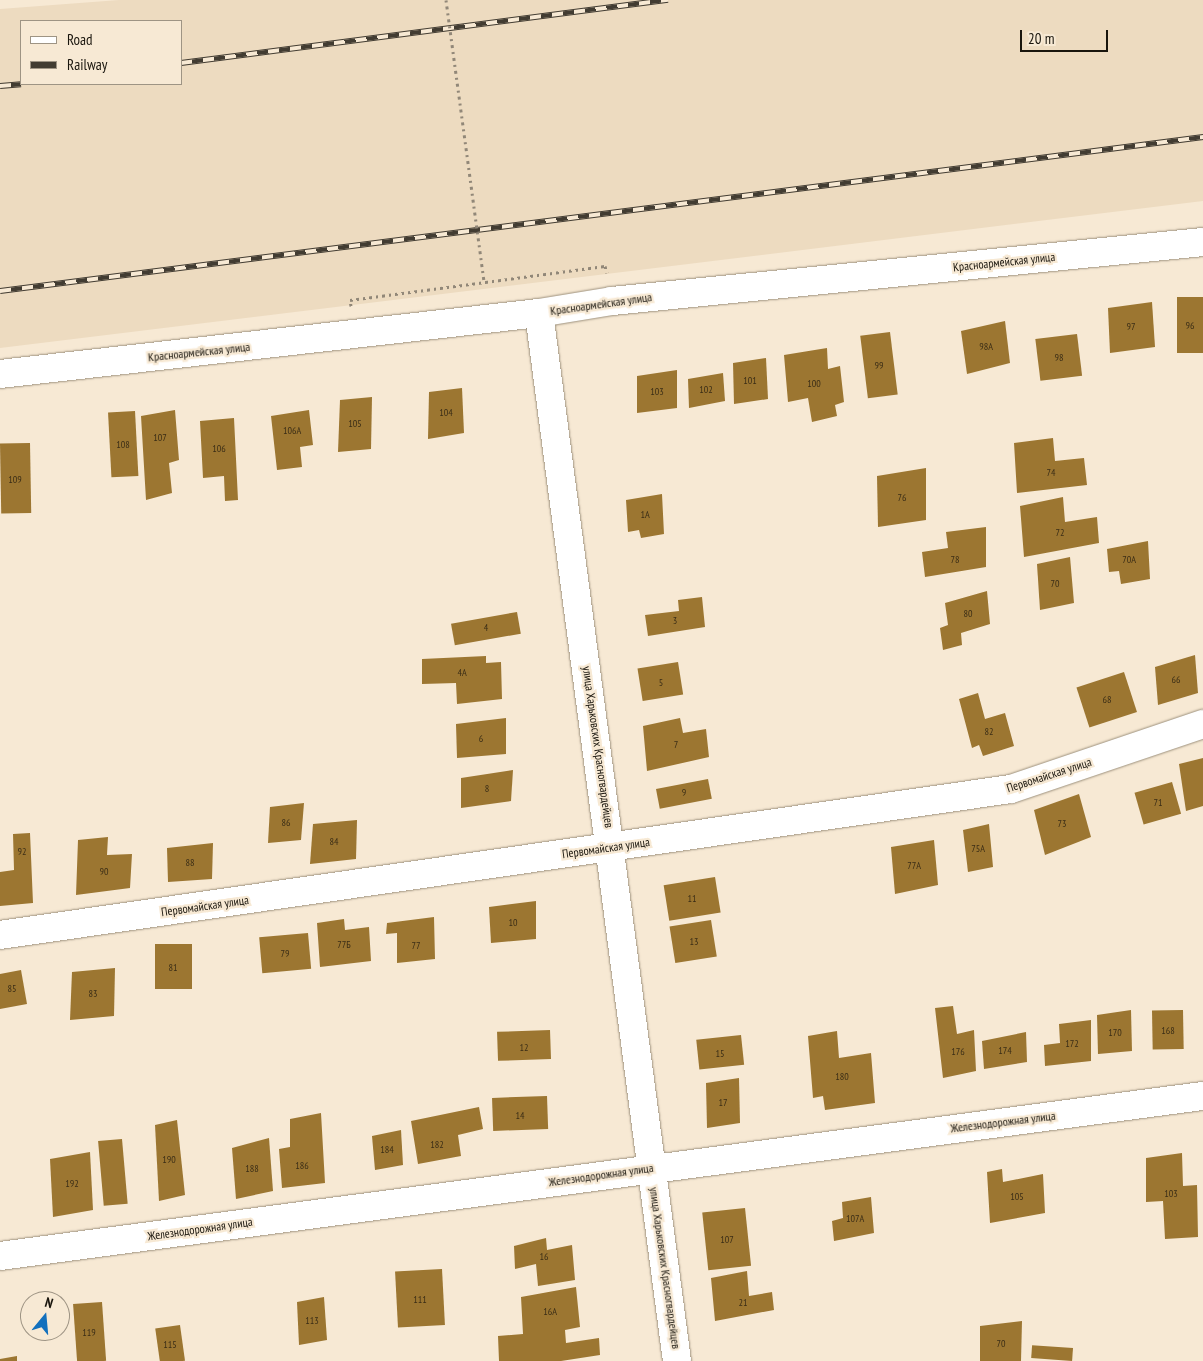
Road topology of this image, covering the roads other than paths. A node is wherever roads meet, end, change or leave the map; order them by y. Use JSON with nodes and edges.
{"nodes":[{"id":1,"x":1203,"y":242,"type":"edge"},
{"id":2,"x":539,"y":313,"type":"junction"},
{"id":3,"x":0,"y":374,"type":"edge"},
{"id":4,"x":1203,"y":724,"type":"edge"},
{"id":5,"x":611,"y":848,"type":"junction"},
{"id":6,"x":0,"y":935,"type":"edge"},
{"id":7,"x":1203,"y":1096,"type":"edge"},
{"id":8,"x":651,"y":1168,"type":"junction"},
{"id":9,"x":0,"y":1256,"type":"edge"},
{"id":10,"x":677,"y":1361,"type":"edge"}],
"edges":[{"from":1,"to":2,"type":"street","name":"Красноармейская улица"},
{"from":2,"to":3,"type":"street","name":"Красноармейская улица"},
{"from":2,"to":5,"type":"street","name":"улица Харьковских Красногвардейцев"},
{"from":4,"to":5,"type":"street","name":"Первомайская улица"},
{"from":5,"to":6,"type":"street","name":"Первомайская улица"},
{"from":5,"to":8,"type":"street","name":"улица Харьковских Красногвардейцев"},
{"from":7,"to":8,"type":"street","name":"Железнодорожная улица"},
{"from":8,"to":9,"type":"street","name":"Железнодорожная улица"},
{"from":8,"to":10,"type":"street","name":"улица Харьковских Красногвардейцев"}]}
